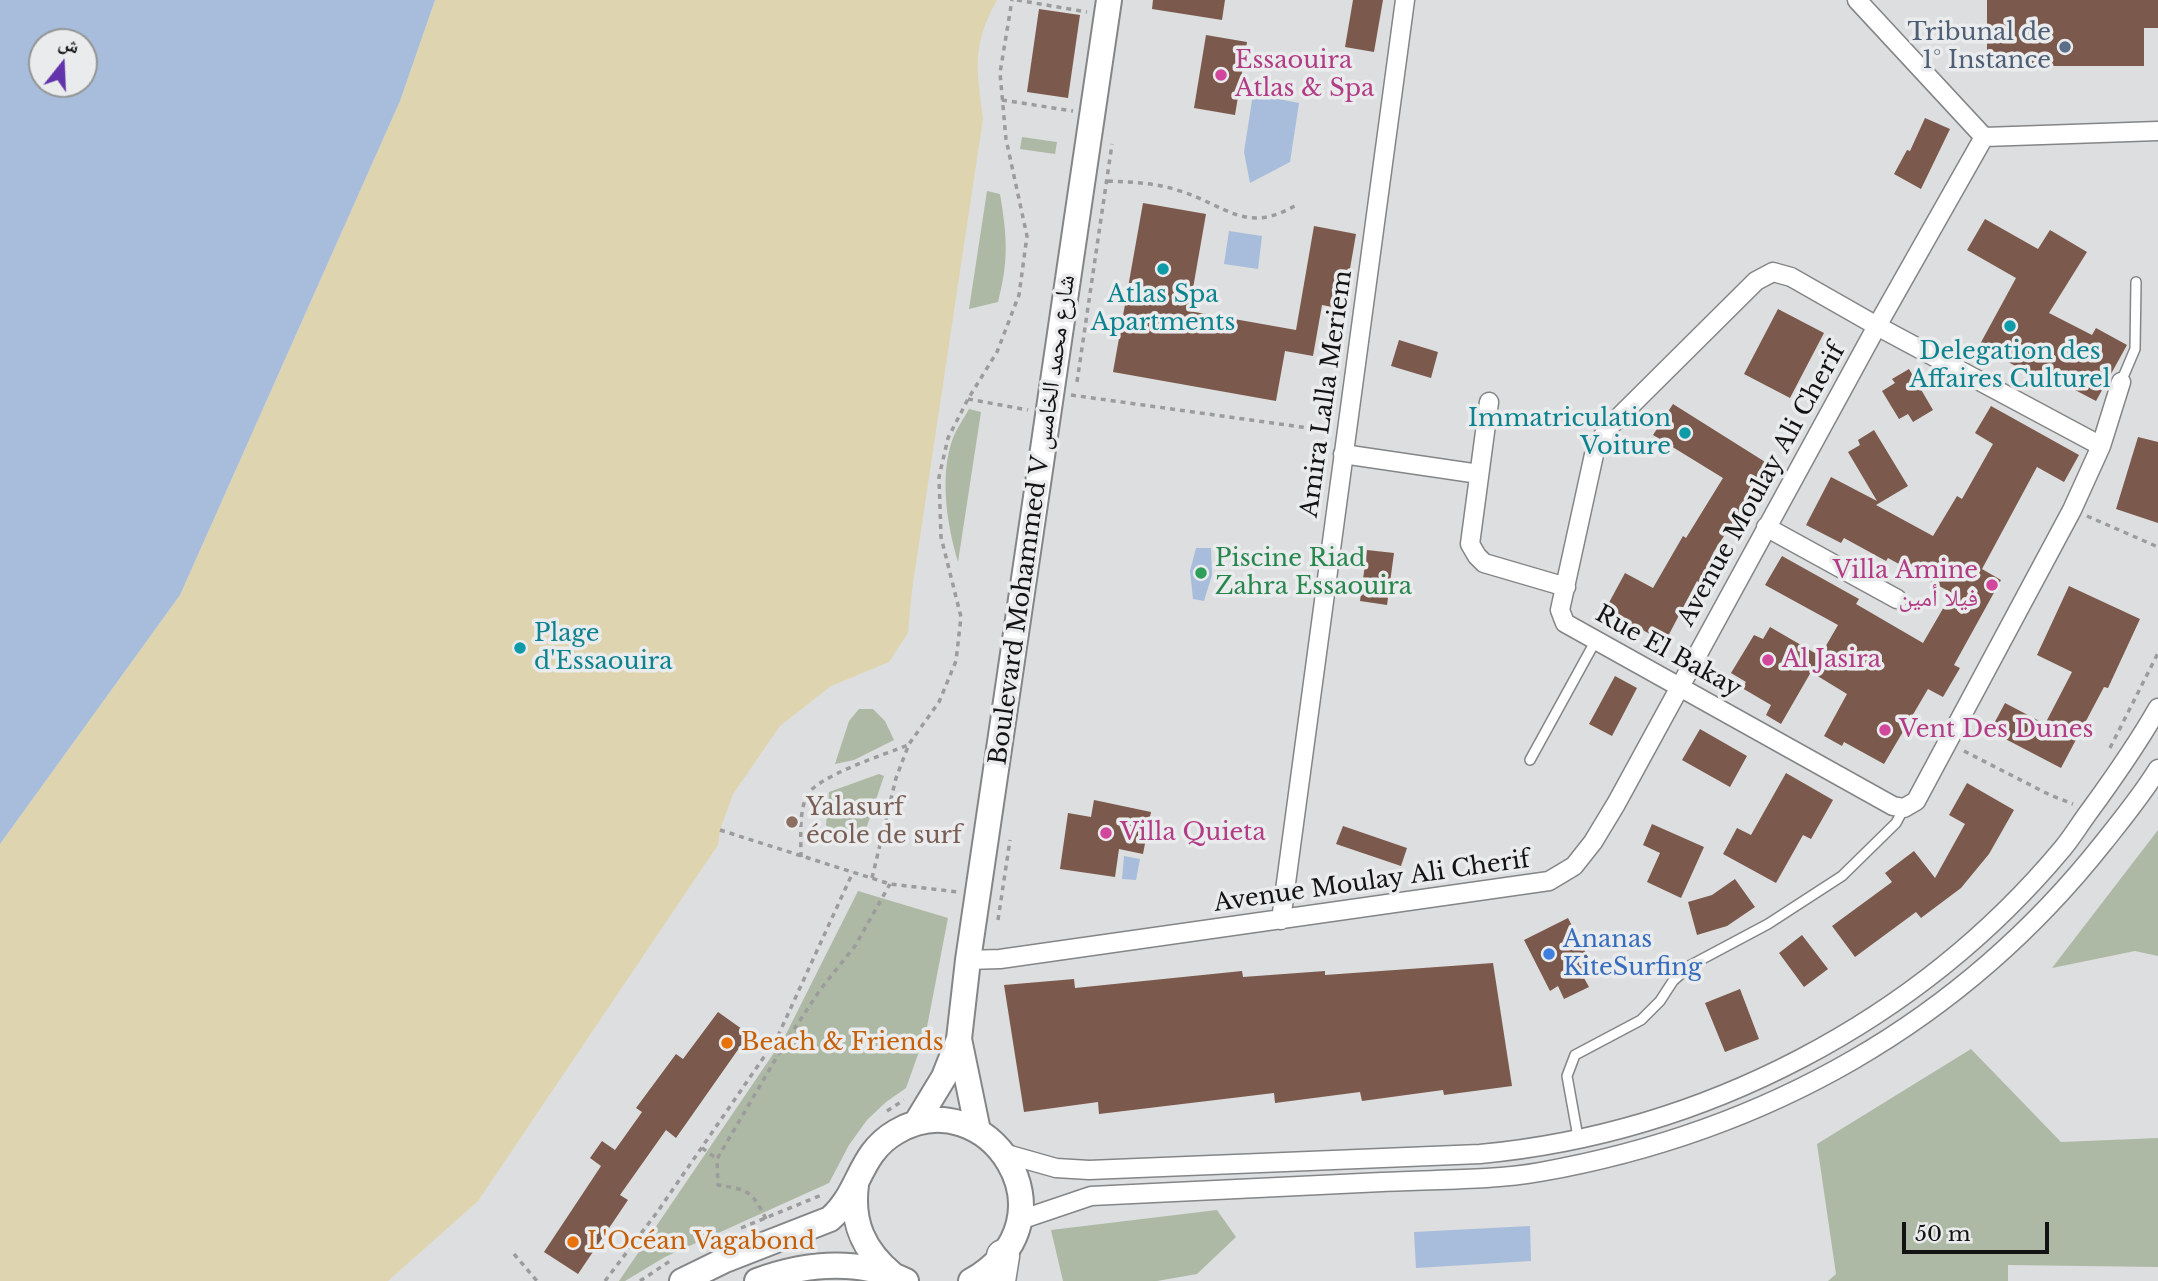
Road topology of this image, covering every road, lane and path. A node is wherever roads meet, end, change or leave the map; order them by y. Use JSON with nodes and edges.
{"nodes":[{"id":1,"x":1012,"y":0,"type":"edge"},
{"id":2,"x":1017,"y":0,"type":"edge"},
{"id":3,"x":1109,"y":0,"type":"edge"},
{"id":4,"x":1405,"y":0,"type":"edge"},
{"id":5,"x":1857,"y":0,"type":"edge"},
{"id":6,"x":1105,"y":26,"type":"junction"},
{"id":7,"x":1002,"y":100,"type":"junction"},
{"id":8,"x":1093,"y":114,"type":"junction"},
{"id":9,"x":2158,"y":131,"type":"edge"},
{"id":10,"x":1984,"y":137,"type":"junction"},
{"id":11,"x":1108,"y":181,"type":"dead end"},
{"id":12,"x":1298,"y":204,"type":"dead end"},
{"id":13,"x":2136,"y":282,"type":"dead end"},
{"id":14,"x":1877,"y":326,"type":"junction"},
{"id":15,"x":2121,"y":382,"type":"joint"},
{"id":16,"x":968,"y":399,"type":"junction"},
{"id":17,"x":1489,"y":402,"type":"dead end"},
{"id":18,"x":1049,"y":403,"type":"junction"},
{"id":19,"x":1346,"y":433,"type":"junction"},
{"id":20,"x":2101,"y":446,"type":"junction"},
{"id":21,"x":1343,"y":454,"type":"junction"},
{"id":22,"x":1479,"y":474,"type":"junction"},
{"id":23,"x":2072,"y":510,"type":"junction"},
{"id":24,"x":1766,"y":527,"type":"junction"},
{"id":25,"x":2158,"y":547,"type":"edge"},
{"id":26,"x":1566,"y":587,"type":"junction"},
{"id":27,"x":1897,"y":599,"type":"dead end"},
{"id":28,"x":1595,"y":640,"type":"junction"},
{"id":29,"x":2158,"y":653,"type":"edge"},
{"id":30,"x":1681,"y":686,"type":"junction"},
{"id":31,"x":2158,"y":708,"type":"edge"},
{"id":32,"x":1946,"y":742,"type":"junction"},
{"id":33,"x":909,"y":744,"type":"junction"},
{"id":34,"x":2106,"y":754,"type":"dead end"},
{"id":35,"x":1530,"y":760,"type":"dead end"},
{"id":36,"x":2158,"y":769,"type":"edge"},
{"id":37,"x":2080,"y":794,"type":"dead end"},
{"id":38,"x":1904,"y":808,"type":"junction"},
{"id":39,"x":720,"y":830,"type":"dead end"},
{"id":40,"x":801,"y":857,"type":"junction"},
{"id":41,"x":853,"y":872,"type":"junction"},
{"id":42,"x":872,"y":878,"type":"junction"},
{"id":43,"x":890,"y":884,"type":"junction"},
{"id":44,"x":990,"y":898,"type":"junction"},
{"id":45,"x":1281,"y":920,"type":"junction"},
{"id":46,"x":968,"y":960,"type":"junction"},
{"id":47,"x":959,"y":1039,"type":"junction"},
{"id":48,"x":909,"y":1096,"type":"dead end"},
{"id":49,"x":881,"y":1116,"type":"dead end"},
{"id":50,"x":916,"y":1123,"type":"junction"},
{"id":51,"x":978,"y":1131,"type":"junction"},
{"id":52,"x":1578,"y":1137,"type":"junction"},
{"id":53,"x":702,"y":1148,"type":"junction"},
{"id":54,"x":1003,"y":1153,"type":"junction"},
{"id":55,"x":717,"y":1159,"type":"junction"},
{"id":56,"x":857,"y":1182,"type":"junction"},
{"id":57,"x":829,"y":1192,"type":"dead end"},
{"id":58,"x":765,"y":1217,"type":"junction"},
{"id":59,"x":1020,"y":1220,"type":"junction"},
{"id":60,"x":740,"y":1229,"type":"dead end"},
{"id":61,"x":776,"y":1240,"type":"junction"},
{"id":62,"x":514,"y":1254,"type":"dead end"},
{"id":63,"x":680,"y":1269,"type":"edge"},
{"id":64,"x":1001,"y":1269,"type":"edge"},
{"id":65,"x":900,"y":1278,"type":"edge"},
{"id":66,"x":537,"y":1281,"type":"edge"},
{"id":67,"x":605,"y":1281,"type":"edge"},
{"id":68,"x":640,"y":1281,"type":"edge"},
{"id":69,"x":757,"y":1281,"type":"edge"},
{"id":70,"x":971,"y":1281,"type":"edge"}],
"edges":[{"from":1,"to":7,"type":"path"},
{"from":2,"to":6,"type":"path"},
{"from":3,"to":6,"type":"street","name":"Boulevard Mohammed V شارع محمد الخامس"},
{"from":4,"to":19,"type":"street","name":"Amira Lalla Meriem"},
{"from":5,"to":10,"type":"street"},
{"from":6,"to":8,"type":"street","name":"Boulevard Mohammed V شارع محمد الخامس"},
{"from":7,"to":8,"type":"path"},
{"from":7,"to":16,"type":"path"},
{"from":8,"to":18,"type":"street","name":"Boulevard Mohammed V شارع محمد الخامس"},
{"from":9,"to":10,"type":"street"},
{"from":10,"to":14,"type":"street","name":"Avenue Moulay Ali Cherif"},
{"from":11,"to":12,"type":"path"},
{"from":13,"to":15,"type":"lane"},
{"from":14,"to":20,"type":"street","name":"Rue El Bakay"},
{"from":14,"to":24,"type":"street","name":"Avenue Moulay Ali Cherif"},
{"from":14,"to":26,"type":"street","name":"Rue El Bakay"},
{"from":15,"to":20,"type":"street"},
{"from":16,"to":18,"type":"path"},
{"from":16,"to":33,"type":"path"},
{"from":17,"to":22,"type":"street"},
{"from":18,"to":19,"type":"path"},
{"from":18,"to":44,"type":"street","name":"Boulevard Mohammed V شارع محمد الخامس"},
{"from":19,"to":21,"type":"street","name":"Amira Lalla Meriem"},
{"from":20,"to":23,"type":"street"},
{"from":21,"to":22,"type":"street"},
{"from":21,"to":45,"type":"street","name":"Amira Lalla Meriem"},
{"from":22,"to":26,"type":"street"},
{"from":23,"to":25,"type":"path"},
{"from":23,"to":32,"type":"street"},
{"from":24,"to":27,"type":"street"},
{"from":24,"to":30,"type":"street","name":"Avenue Moulay Ali Cherif"},
{"from":26,"to":28,"type":"street","name":"Rue El Bakay"},
{"from":28,"to":30,"type":"street","name":"Rue El Bakay"},
{"from":28,"to":35,"type":"lane"},
{"from":29,"to":34,"type":"path"},
{"from":30,"to":38,"type":"street","name":"Rue El Bakay"},
{"from":30,"to":45,"type":"street","name":"Avenue Moulay Ali Cherif"},
{"from":31,"to":52,"type":"street"},
{"from":32,"to":37,"type":"path"},
{"from":32,"to":38,"type":"street"},
{"from":33,"to":40,"type":"path"},
{"from":33,"to":42,"type":"path"},
{"from":36,"to":59,"type":"street"},
{"from":38,"to":52,"type":"lane"},
{"from":39,"to":40,"type":"path"},
{"from":40,"to":41,"type":"path"},
{"from":41,"to":42,"type":"path"},
{"from":41,"to":53,"type":"path"},
{"from":42,"to":43,"type":"path"},
{"from":43,"to":44,"type":"path"},
{"from":43,"to":55,"type":"path"},
{"from":44,"to":46,"type":"street","name":"Boulevard Mohammed V شارع محمد الخامس"},
{"from":45,"to":46,"type":"street","name":"Avenue Moulay Ali Cherif"},
{"from":46,"to":47,"type":"street","name":"Boulevard Mohammed V شارع محمد الخامس"},
{"from":47,"to":50,"type":"street"},
{"from":47,"to":51,"type":"street"},
{"from":48,"to":49,"type":"path"},
{"from":50,"to":51,"type":"street"},
{"from":50,"to":56,"type":"street"},
{"from":51,"to":54,"type":"street"},
{"from":52,"to":54,"type":"street"},
{"from":53,"to":55,"type":"path"},
{"from":53,"to":67,"type":"path"},
{"from":54,"to":59,"type":"street"},
{"from":55,"to":58,"type":"path"},
{"from":56,"to":61,"type":"street"},
{"from":56,"to":65,"type":"street"},
{"from":57,"to":58,"type":"path"},
{"from":58,"to":60,"type":"path"},
{"from":58,"to":61,"type":"path"},
{"from":59,"to":64,"type":"street"},
{"from":61,"to":63,"type":"street"},
{"from":62,"to":66,"type":"path"},
{"from":63,"to":68,"type":"path"},
{"from":64,"to":70,"type":"street"},
{"from":65,"to":69,"type":"street"}]}
